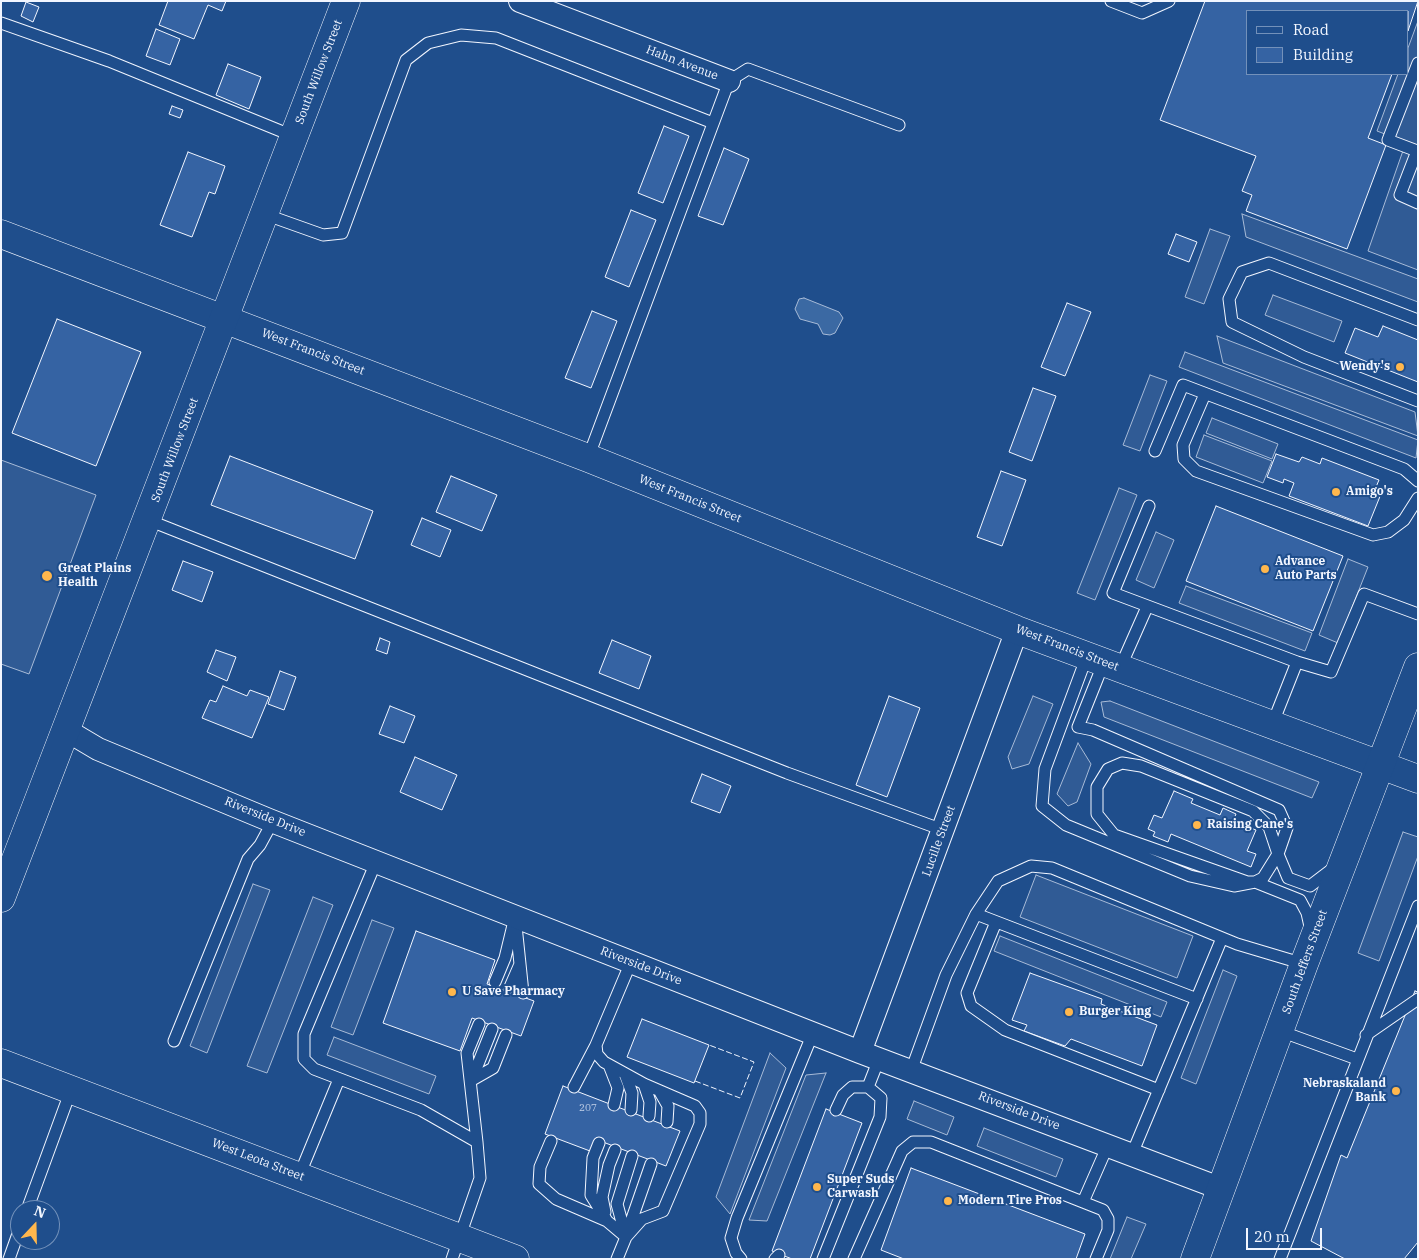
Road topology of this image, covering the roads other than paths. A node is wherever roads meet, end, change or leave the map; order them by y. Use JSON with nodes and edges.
{"nodes":[{"id":1,"x":346,"y":1,"type":"edge"},
{"id":2,"x":520,"y":1,"type":"edge"},
{"id":3,"x":1111,"y":1,"type":"edge"},
{"id":4,"x":1169,"y":1,"type":"edge"},
{"id":5,"x":1,"y":23,"type":"edge"},
{"id":6,"x":1418,"y":63,"type":"edge"},
{"id":7,"x":729,"y":81,"type":"junction"},
{"id":8,"x":714,"y":123,"type":"junction"},
{"id":9,"x":899,"y":125,"type":"dead end"},
{"id":10,"x":293,"y":136,"type":"junction"},
{"id":11,"x":1418,"y":202,"type":"edge"},
{"id":12,"x":264,"y":214,"type":"junction"},
{"id":13,"x":1,"y":234,"type":"edge"},
{"id":14,"x":226,"y":319,"type":"junction"},
{"id":15,"x":1418,"y":320,"type":"edge"},
{"id":16,"x":1205,"y":394,"type":"junction"},
{"id":17,"x":1418,"y":402,"type":"edge"},
{"id":18,"x":1155,"y":451,"type":"dead end"},
{"id":19,"x":588,"y":458,"type":"junction"},
{"id":20,"x":1418,"y":481,"type":"edge"},
{"id":21,"x":1418,"y":498,"type":"edge"},
{"id":22,"x":1149,"y":506,"type":"dead end"},
{"id":23,"x":148,"y":520,"type":"junction"},
{"id":24,"x":1147,"y":607,"type":"junction"},
{"id":25,"x":1418,"y":614,"type":"edge"},
{"id":26,"x":1017,"y":630,"type":"junction"},
{"id":27,"x":1104,"y":662,"type":"junction"},
{"id":28,"x":1297,"y":662,"type":"junction"},
{"id":29,"x":1418,"y":667,"type":"edge"},
{"id":30,"x":1412,"y":698,"type":"edge"},
{"id":31,"x":1272,"y":725,"type":"junction"},
{"id":32,"x":1078,"y":726,"type":"junction"},
{"id":33,"x":66,"y":730,"type":"junction"},
{"id":34,"x":1058,"y":733,"type":"junction"},
{"id":35,"x":1379,"y":764,"type":"junction"},
{"id":36,"x":1418,"y":779,"type":"edge"},
{"id":37,"x":273,"y":821,"type":"junction"},
{"id":38,"x":943,"y":830,"type":"junction"},
{"id":39,"x":1278,"y":854,"type":"junction"},
{"id":40,"x":376,"y":862,"type":"junction"},
{"id":41,"x":1342,"y":862,"type":"junction"},
{"id":42,"x":1255,"y":882,"type":"junction"},
{"id":43,"x":1,"y":898,"type":"edge"},
{"id":44,"x":1418,"y":906,"type":"edge"},
{"id":45,"x":976,"y":914,"type":"junction"},
{"id":46,"x":515,"y":916,"type":"junction"},
{"id":47,"x":996,"y":922,"type":"junction"},
{"id":48,"x":1222,"y":938,"type":"junction"},
{"id":49,"x":1308,"y":952,"type":"junction"},
{"id":50,"x":631,"y":962,"type":"junction"},
{"id":51,"x":520,"y":964,"type":"junction"},
{"id":52,"x":496,"y":982,"type":"dead end"},
{"id":53,"x":510,"y":987,"type":"dead end"},
{"id":54,"x":523,"y":993,"type":"dead end"},
{"id":55,"x":1418,"y":998,"type":"edge"},
{"id":56,"x":1197,"y":999,"type":"junction"},
{"id":57,"x":479,"y":1024,"type":"dead end"},
{"id":58,"x":492,"y":1029,"type":"dead end"},
{"id":59,"x":1280,"y":1031,"type":"junction"},
{"id":60,"x":813,"y":1033,"type":"junction"},
{"id":61,"x":506,"y":1034,"type":"dead end"},
{"id":62,"x":1366,"y":1035,"type":"junction"},
{"id":63,"x":174,"y":1041,"type":"dead end"},
{"id":64,"x":596,"y":1045,"type":"junction"},
{"id":65,"x":870,"y":1055,"type":"junction"},
{"id":66,"x":1357,"y":1059,"type":"junction"},
{"id":67,"x":1,"y":1063,"type":"edge"},
{"id":68,"x":608,"y":1064,"type":"junction"},
{"id":69,"x":911,"y":1071,"type":"junction"},
{"id":70,"x":625,"y":1074,"type":"junction"},
{"id":71,"x":339,"y":1079,"type":"junction"},
{"id":72,"x":472,"y":1080,"type":"junction"},
{"id":73,"x":644,"y":1084,"type":"junction"},
{"id":74,"x":574,"y":1087,"type":"dead end"},
{"id":75,"x":72,"y":1088,"type":"junction"},
{"id":76,"x":868,"y":1088,"type":"junction"},
{"id":77,"x":1159,"y":1090,"type":"junction"},
{"id":78,"x":660,"y":1092,"type":"junction"},
{"id":79,"x":614,"y":1105,"type":"dead end"},
{"id":80,"x":631,"y":1110,"type":"dead end"},
{"id":81,"x":836,"y":1110,"type":"dead end"},
{"id":82,"x":649,"y":1116,"type":"dead end"},
{"id":83,"x":667,"y":1122,"type":"dead end"},
{"id":84,"x":552,"y":1141,"type":"dead end"},
{"id":85,"x":477,"y":1142,"type":"junction"},
{"id":86,"x":599,"y":1143,"type":"dead end"},
{"id":87,"x":1108,"y":1145,"type":"junction"},
{"id":88,"x":615,"y":1150,"type":"dead end"},
{"id":89,"x":1132,"y":1154,"type":"junction"},
{"id":90,"x":632,"y":1156,"type":"dead end"},
{"id":91,"x":651,"y":1164,"type":"dead end"},
{"id":92,"x":300,"y":1176,"type":"junction"},
{"id":93,"x":1222,"y":1189,"type":"junction"},
{"id":94,"x":31,"y":1200,"type":"edge"},
{"id":95,"x":1084,"y":1202,"type":"junction"},
{"id":96,"x":607,"y":1221,"type":"junction"},
{"id":97,"x":626,"y":1237,"type":"junction"},
{"id":98,"x":456,"y":1248,"type":"edge"},
{"id":99,"x":514,"y":1259,"type":"edge"},
{"id":100,"x":618,"y":1259,"type":"edge"},
{"id":101,"x":741,"y":1259,"type":"edge"},
{"id":102,"x":823,"y":1259,"type":"edge"},
{"id":103,"x":854,"y":1259,"type":"edge"},
{"id":104,"x":1096,"y":1259,"type":"edge"},
{"id":105,"x":1195,"y":1259,"type":"edge"},
{"id":106,"x":1280,"y":1259,"type":"edge"}],
"edges":[{"from":1,"to":10,"type":"main road","name":"South Willow Street"},
{"from":2,"to":7,"type":"street","name":"Hahn Avenue"},
{"from":3,"to":4,"type":"lane"},
{"from":5,"to":10,"type":"lane"},
{"from":6,"to":11,"type":"lane"},
{"from":7,"to":8,"type":"lane"},
{"from":7,"to":9,"type":"lane","name":"Hahn Avenue"},
{"from":8,"to":12,"type":"lane"},
{"from":8,"to":19,"type":"lane"},
{"from":10,"to":12,"type":"main road","name":"South Willow Street"},
{"from":12,"to":14,"type":"main road","name":"South Willow Street"},
{"from":13,"to":14,"type":"main road","name":"West Francis Street"},
{"from":14,"to":19,"type":"main road","name":"West Francis Street"},
{"from":14,"to":23,"type":"main road","name":"South Willow Street"},
{"from":15,"to":17,"type":"lane"},
{"from":16,"to":18,"type":"lane"},
{"from":16,"to":20,"type":"lane"},
{"from":16,"to":21,"type":"lane"},
{"from":19,"to":26,"type":"main road","name":"West Francis Street"},
{"from":22,"to":24,"type":"lane"},
{"from":23,"to":33,"type":"main road","name":"South Willow Street"},
{"from":23,"to":38,"type":"lane"},
{"from":24,"to":27,"type":"lane"},
{"from":24,"to":28,"type":"lane"},
{"from":25,"to":28,"type":"lane"},
{"from":26,"to":27,"type":"main road","name":"West Francis Street"},
{"from":26,"to":38,"type":"street","name":"Lucille Street"},
{"from":27,"to":31,"type":"main road","name":"West Francis Street"},
{"from":27,"to":32,"type":"lane"},
{"from":27,"to":34,"type":"lane"},
{"from":28,"to":31,"type":"lane"},
{"from":29,"to":30,"type":"main road","name":"South Jeffers Street"},
{"from":30,"to":35,"type":"main road","name":"South Jeffers Street"},
{"from":31,"to":35,"type":"main road","name":"West Francis Street"},
{"from":32,"to":34,"type":"lane"},
{"from":32,"to":39,"type":"lane"},
{"from":33,"to":37,"type":"street","name":"Riverside Drive"},
{"from":33,"to":43,"type":"main road","name":"South Willow Street"},
{"from":34,"to":42,"type":"lane"},
{"from":35,"to":36,"type":"main road","name":"West Francis Street"},
{"from":35,"to":41,"type":"main road","name":"South Jeffers Street"},
{"from":37,"to":40,"type":"street","name":"Riverside Drive"},
{"from":37,"to":63,"type":"lane"},
{"from":38,"to":65,"type":"street","name":"Lucille Street"},
{"from":39,"to":41,"type":"lane"},
{"from":39,"to":42,"type":"lane"},
{"from":39,"to":42,"type":"lane"},
{"from":40,"to":46,"type":"street","name":"Riverside Drive"},
{"from":40,"to":71,"type":"lane"},
{"from":41,"to":49,"type":"main road","name":"South Jeffers Street"},
{"from":42,"to":49,"type":"lane"},
{"from":44,"to":62,"type":"lane"},
{"from":45,"to":47,"type":"lane"},
{"from":45,"to":48,"type":"lane"},
{"from":45,"to":69,"type":"lane"},
{"from":46,"to":50,"type":"street","name":"Riverside Drive"},
{"from":46,"to":51,"type":"lane"},
{"from":46,"to":52,"type":"lane"},
{"from":47,"to":56,"type":"lane"},
{"from":47,"to":77,"type":"lane"},
{"from":48,"to":49,"type":"lane"},
{"from":48,"to":56,"type":"lane"},
{"from":49,"to":59,"type":"main road","name":"South Jeffers Street"},
{"from":50,"to":60,"type":"street","name":"Riverside Drive"},
{"from":50,"to":64,"type":"lane"},
{"from":51,"to":53,"type":"lane"},
{"from":51,"to":54,"type":"lane"},
{"from":55,"to":62,"type":"lane"},
{"from":56,"to":77,"type":"lane"},
{"from":57,"to":72,"type":"lane"},
{"from":58,"to":72,"type":"lane"},
{"from":59,"to":66,"type":"lane"},
{"from":59,"to":93,"type":"main road","name":"South Jeffers Street"},
{"from":60,"to":65,"type":"street","name":"Riverside Drive"},
{"from":60,"to":101,"type":"lane"},
{"from":61,"to":72,"type":"lane"},
{"from":62,"to":66,"type":"lane"},
{"from":64,"to":68,"type":"lane"},
{"from":64,"to":74,"type":"lane"},
{"from":65,"to":69,"type":"street","name":"Riverside Drive"},
{"from":65,"to":76,"type":"lane"},
{"from":66,"to":106,"type":"lane"},
{"from":67,"to":75,"type":"main road","name":"West Leota Street"},
{"from":68,"to":70,"type":"lane"},
{"from":68,"to":79,"type":"lane"},
{"from":69,"to":87,"type":"street","name":"Riverside Drive"},
{"from":70,"to":73,"type":"lane"},
{"from":70,"to":80,"type":"lane"},
{"from":71,"to":85,"type":"lane"},
{"from":71,"to":92,"type":"lane"},
{"from":72,"to":85,"type":"lane"},
{"from":73,"to":78,"type":"lane"},
{"from":73,"to":82,"type":"lane"},
{"from":75,"to":92,"type":"main road","name":"West Leota Street"},
{"from":75,"to":94,"type":"lane"},
{"from":76,"to":81,"type":"lane"},
{"from":76,"to":102,"type":"lane"},
{"from":77,"to":89,"type":"lane"},
{"from":78,"to":83,"type":"lane"},
{"from":78,"to":97,"type":"lane"},
{"from":84,"to":96,"type":"lane"},
{"from":85,"to":98,"type":"lane"},
{"from":86,"to":96,"type":"lane"},
{"from":87,"to":89,"type":"street","name":"Riverside Drive"},
{"from":87,"to":95,"type":"lane"},
{"from":88,"to":96,"type":"lane"},
{"from":89,"to":93,"type":"street","name":"Riverside Drive"},
{"from":90,"to":97,"type":"lane"},
{"from":91,"to":97,"type":"lane"},
{"from":92,"to":98,"type":"main road","name":"West Leota Street"},
{"from":93,"to":105,"type":"main road","name":"South Jeffers Street"},
{"from":95,"to":103,"type":"lane"},
{"from":95,"to":104,"type":"lane"},
{"from":96,"to":97,"type":"lane"},
{"from":97,"to":100,"type":"lane"},
{"from":98,"to":99,"type":"main road","name":"West Leota Street"}]}
